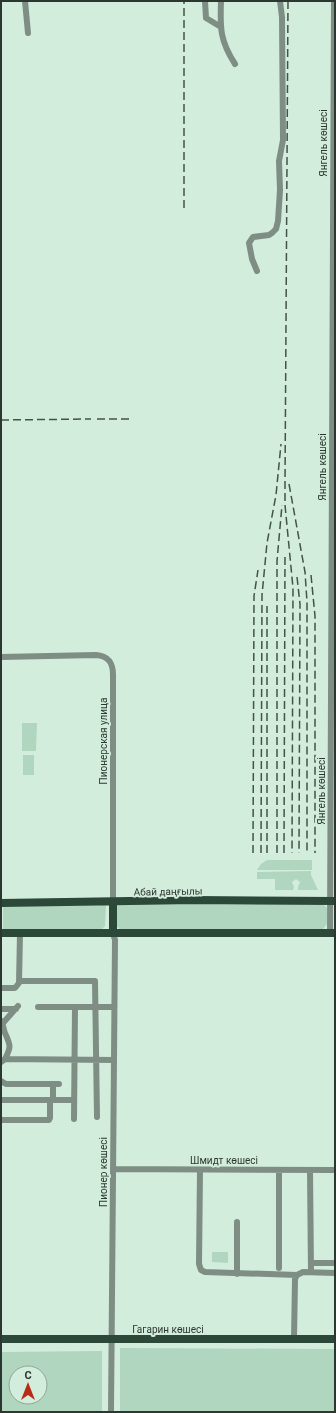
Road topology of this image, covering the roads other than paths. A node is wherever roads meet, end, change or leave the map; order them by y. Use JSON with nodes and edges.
{"nodes":[{"id":1,"x":25,"y":1,"type":"edge"},
{"id":2,"x":205,"y":1,"type":"edge"},
{"id":3,"x":221,"y":1,"type":"edge"},
{"id":4,"x":280,"y":1,"type":"edge"},
{"id":5,"x":334,"y":1,"type":"edge"},
{"id":6,"x":334,"y":12,"type":"edge"},
{"id":7,"x":221,"y":27,"type":"junction"},
{"id":8,"x":28,"y":33,"type":"dead end"},
{"id":9,"x":235,"y":64,"type":"dead end"},
{"id":10,"x":334,"y":95,"type":"edge"},
{"id":11,"x":334,"y":111,"type":"edge"},
{"id":12,"x":334,"y":239,"type":"edge"},
{"id":13,"x":257,"y":270,"type":"dead end"},
{"id":14,"x":334,"y":414,"type":"edge"},
{"id":15,"x":333,"y":436,"type":"edge"},
{"id":16,"x":333,"y":544,"type":"edge"},
{"id":17,"x":333,"y":613,"type":"edge"},
{"id":18,"x":333,"y":646,"type":"edge"},
{"id":19,"x":1,"y":657,"type":"edge"},
{"id":20,"x":333,"y":679,"type":"edge"},
{"id":21,"x":333,"y":716,"type":"edge"},
{"id":22,"x":333,"y":773,"type":"edge"},
{"id":23,"x":333,"y":798,"type":"edge"},
{"id":24,"x":333,"y":829,"type":"edge"},
{"id":25,"x":333,"y":860,"type":"edge"},
{"id":26,"x":333,"y":901,"type":"edge"},
{"id":27,"x":113,"y":902,"type":"junction"},
{"id":28,"x":1,"y":903,"type":"edge"},
{"id":29,"x":113,"y":932,"type":"junction"},
{"id":30,"x":1,"y":933,"type":"edge"},
{"id":31,"x":20,"y":933,"type":"junction"},
{"id":32,"x":332,"y":933,"type":"edge"},
{"id":33,"x":19,"y":981,"type":"junction"},
{"id":34,"x":1,"y":988,"type":"edge"},
{"id":35,"x":38,"y":1006,"type":"dead end"},
{"id":36,"x":75,"y":1006,"type":"junction"},
{"id":37,"x":95,"y":1006,"type":"junction"},
{"id":38,"x":114,"y":1006,"type":"junction"},
{"id":39,"x":1,"y":1009,"type":"edge"},
{"id":40,"x":2,"y":1022,"type":"edge"},
{"id":41,"x":3,"y":1034,"type":"edge"},
{"id":42,"x":3,"y":1058,"type":"edge"},
{"id":43,"x":114,"y":1060,"type":"junction"},
{"id":44,"x":75,"y":1061,"type":"junction"},
{"id":45,"x":96,"y":1061,"type":"junction"},
{"id":46,"x":1,"y":1082,"type":"edge"},
{"id":47,"x":1,"y":1100,"type":"edge"},
{"id":48,"x":52,"y":1100,"type":"junction"},
{"id":49,"x":74,"y":1100,"type":"junction"},
{"id":50,"x":97,"y":1117,"type":"dead end"},
{"id":51,"x":74,"y":1119,"type":"dead end"},
{"id":52,"x":1,"y":1120,"type":"edge"},
{"id":53,"x":113,"y":1169,"type":"junction"},
{"id":54,"x":200,"y":1170,"type":"junction"},
{"id":55,"x":279,"y":1170,"type":"junction"},
{"id":56,"x":310,"y":1170,"type":"junction"},
{"id":57,"x":335,"y":1170,"type":"edge"},
{"id":58,"x":237,"y":1222,"type":"dead end"},
{"id":59,"x":312,"y":1263,"type":"junction"},
{"id":60,"x":335,"y":1263,"type":"edge"},
{"id":61,"x":279,"y":1268,"type":"dead end"},
{"id":62,"x":311,"y":1272,"type":"junction"},
{"id":63,"x":335,"y":1273,"type":"edge"},
{"id":64,"x":237,"y":1274,"type":"junction"},
{"id":65,"x":297,"y":1274,"type":"junction"},
{"id":66,"x":1,"y":1339,"type":"edge"},
{"id":67,"x":294,"y":1339,"type":"junction"},
{"id":68,"x":335,"y":1339,"type":"edge"},
{"id":69,"x":112,"y":1340,"type":"junction"},
{"id":70,"x":111,"y":1412,"type":"edge"}],
"edges":[{"from":1,"to":8,"type":"street"},
{"from":2,"to":7,"type":"street"},
{"from":3,"to":7,"type":"street"},
{"from":4,"to":13,"type":"street"},
{"from":5,"to":6,"type":"street","name":"Янгель көшесі"},
{"from":6,"to":10,"type":"street","name":"Янгель көшесі"},
{"from":7,"to":9,"type":"street"},
{"from":10,"to":11,"type":"street","name":"Янгель көшесі"},
{"from":11,"to":12,"type":"street","name":"Янгель көшесі"},
{"from":12,"to":14,"type":"street","name":"Янгель көшесі"},
{"from":14,"to":15,"type":"street","name":"Янгель көшесі"},
{"from":15,"to":16,"type":"street","name":"Янгель көшесі"},
{"from":16,"to":17,"type":"street","name":"Янгель көшесі"},
{"from":17,"to":18,"type":"street","name":"Янгель көшесі"},
{"from":18,"to":20,"type":"street","name":"Янгель көшесі"},
{"from":19,"to":27,"type":"street","name":"Пионерская улица"},
{"from":20,"to":21,"type":"street","name":"Янгель көшесі"},
{"from":21,"to":22,"type":"street","name":"Янгель көшесі"},
{"from":22,"to":23,"type":"street","name":"Янгель көшесі"},
{"from":23,"to":24,"type":"street","name":"Янгель көшесі"},
{"from":24,"to":25,"type":"street","name":"Янгель көшесі"},
{"from":25,"to":26,"type":"street","name":"Янгель көшесі"},
{"from":26,"to":27,"type":"main road","name":"Абай даңғылы"},
{"from":26,"to":32,"type":"street","name":"Янгель көшесі"},
{"from":27,"to":28,"type":"main road","name":"Абай даңғылы"},
{"from":27,"to":29,"type":"main road","name":"Пионерская улица"},
{"from":29,"to":31,"type":"main road"},
{"from":29,"to":32,"type":"main road"},
{"from":29,"to":38,"type":"street","name":"Пионер көшесі"},
{"from":30,"to":31,"type":"main road"},
{"from":31,"to":33,"type":"street"},
{"from":33,"to":34,"type":"street"},
{"from":33,"to":37,"type":"street"},
{"from":35,"to":36,"type":"street"},
{"from":36,"to":37,"type":"street"},
{"from":36,"to":44,"type":"street"},
{"from":37,"to":38,"type":"street"},
{"from":37,"to":45,"type":"street"},
{"from":38,"to":43,"type":"street","name":"Пионер көшесі"},
{"from":39,"to":40,"type":"street"},
{"from":40,"to":41,"type":"street"},
{"from":41,"to":42,"type":"street"},
{"from":42,"to":44,"type":"street"},
{"from":43,"to":45,"type":"street"},
{"from":43,"to":53,"type":"street","name":"Пионер көшесі"},
{"from":44,"to":45,"type":"street"},
{"from":44,"to":49,"type":"street"},
{"from":45,"to":50,"type":"street"},
{"from":46,"to":48,"type":"street"},
{"from":47,"to":48,"type":"street"},
{"from":48,"to":49,"type":"street"},
{"from":48,"to":52,"type":"street"},
{"from":49,"to":51,"type":"street"},
{"from":53,"to":54,"type":"street","name":"Шмидт көшесі"},
{"from":53,"to":69,"type":"street","name":"Пионер көшесі"},
{"from":54,"to":55,"type":"street","name":"Шмидт көшесі"},
{"from":54,"to":64,"type":"street"},
{"from":55,"to":56,"type":"street","name":"Шмидт көшесі"},
{"from":55,"to":61,"type":"street"},
{"from":56,"to":57,"type":"street","name":"Шмидт көшесі"},
{"from":56,"to":59,"type":"street"},
{"from":58,"to":64,"type":"street"},
{"from":59,"to":60,"type":"street"},
{"from":59,"to":62,"type":"street"},
{"from":62,"to":63,"type":"street"},
{"from":62,"to":65,"type":"street"},
{"from":64,"to":65,"type":"street"},
{"from":65,"to":67,"type":"street"},
{"from":66,"to":69,"type":"main road","name":"Гагарин көшесі"},
{"from":67,"to":68,"type":"main road","name":"Гагарин көшесі"},
{"from":67,"to":69,"type":"main road","name":"Гагарин көшесі"},
{"from":69,"to":70,"type":"street","name":"Пионер көшесі"}]}
